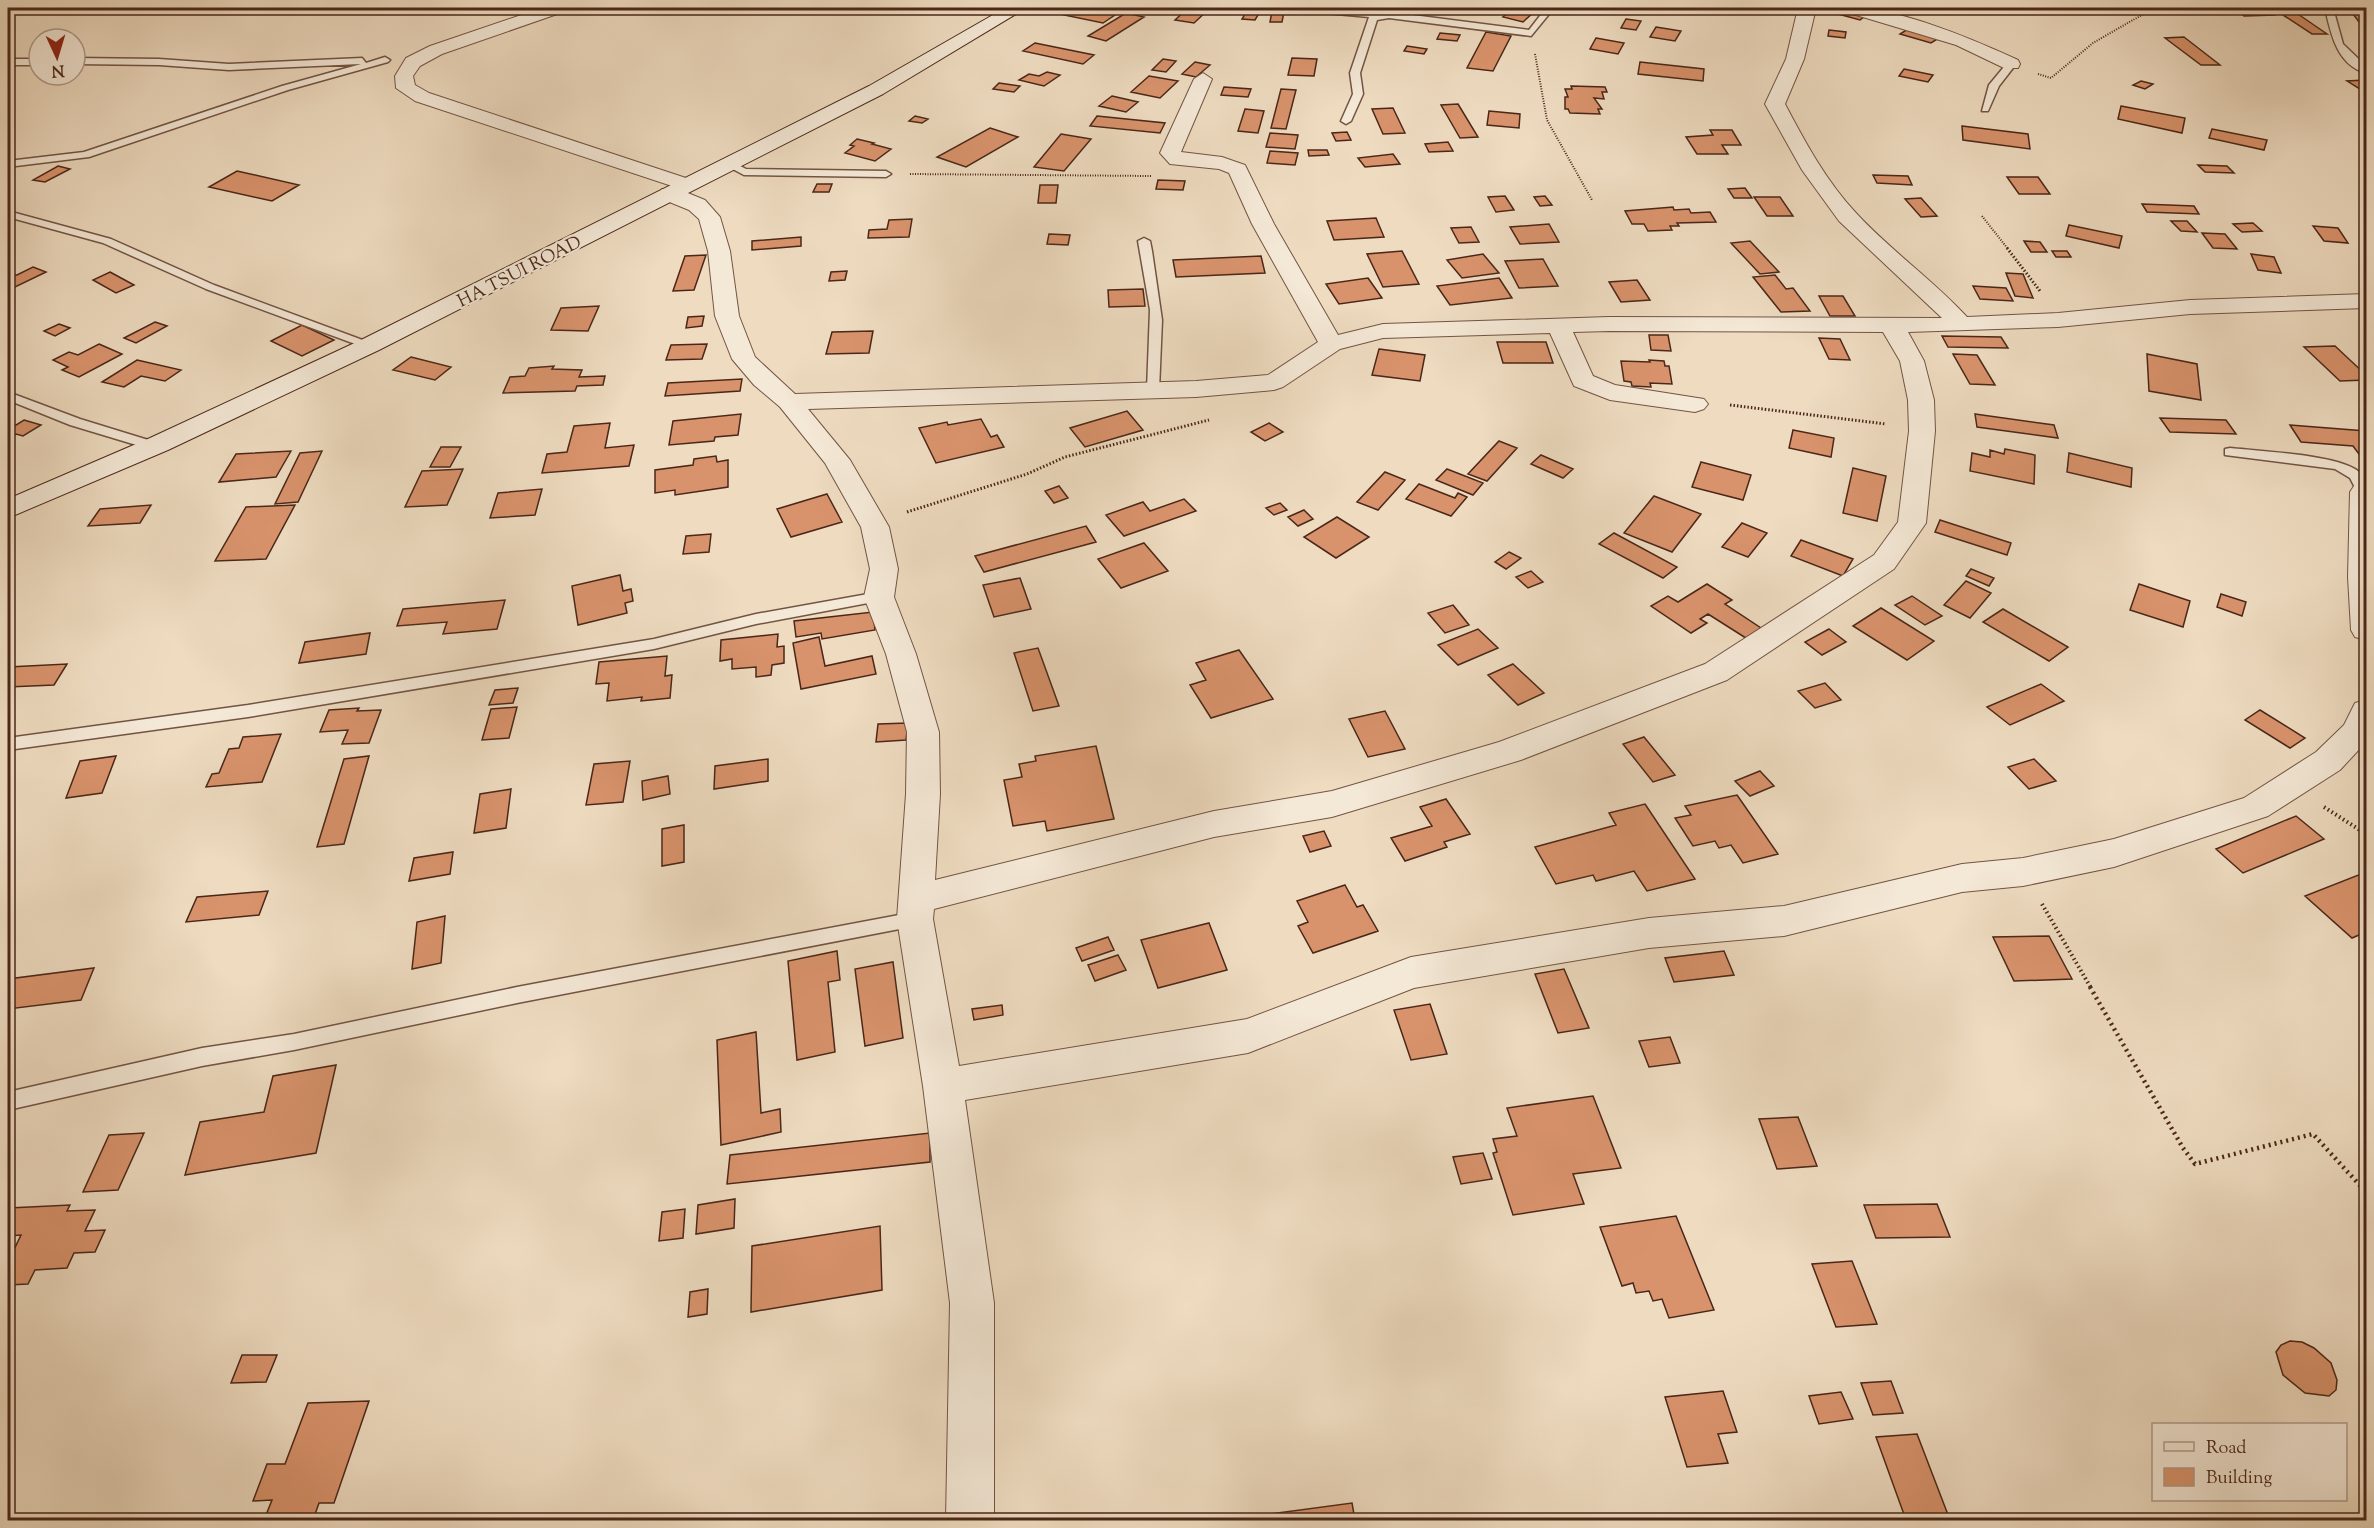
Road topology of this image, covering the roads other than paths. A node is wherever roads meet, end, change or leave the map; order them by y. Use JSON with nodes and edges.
{"nodes":[{"id":1,"x":557,"y":8,"type":"edge"},
{"id":2,"x":1017,"y":8,"type":"edge"},
{"id":3,"x":1550,"y":8,"type":"edge"},
{"id":4,"x":1807,"y":8,"type":"edge"},
{"id":5,"x":1852,"y":8,"type":"edge"},
{"id":6,"x":2329,"y":8,"type":"edge"},
{"id":7,"x":1324,"y":10,"type":"dead end"},
{"id":8,"x":1380,"y":15,"type":"junction"},
{"id":9,"x":385,"y":60,"type":"junction"},
{"id":10,"x":87,"y":61,"type":"edge"},
{"id":11,"x":8,"y":62,"type":"edge"},
{"id":12,"x":27,"y":62,"type":"edge"},
{"id":13,"x":412,"y":62,"type":"junction"},
{"id":14,"x":2011,"y":64,"type":"joint"},
{"id":15,"x":2367,"y":70,"type":"edge"},
{"id":16,"x":1203,"y":79,"type":"dead end"},
{"id":17,"x":1985,"y":109,"type":"dead end"},
{"id":18,"x":1346,"y":121,"type":"dead end"},
{"id":19,"x":8,"y":164,"type":"edge"},
{"id":20,"x":731,"y":164,"type":"junction"},
{"id":21,"x":886,"y":174,"type":"road end"},
{"id":22,"x":679,"y":190,"type":"junction"},
{"id":23,"x":8,"y":214,"type":"edge"},
{"id":24,"x":1144,"y":241,"type":"dead end"},
{"id":25,"x":2367,"y":302,"type":"edge"},
{"id":26,"x":1961,"y":325,"type":"junction"},
{"id":27,"x":1892,"y":326,"type":"junction"},
{"id":28,"x":1559,"y":327,"type":"junction"},
{"id":29,"x":1331,"y":344,"type":"junction"},
{"id":30,"x":370,"y":345,"type":"junction"},
{"id":31,"x":1153,"y":390,"type":"junction"},
{"id":32,"x":8,"y":396,"type":"edge"},
{"id":33,"x":789,"y":402,"type":"junction"},
{"id":34,"x":1695,"y":404,"type":"road end"},
{"id":35,"x":153,"y":447,"type":"junction"},
{"id":36,"x":2230,"y":452,"type":"dead end"},
{"id":37,"x":2365,"y":493,"type":"edge"},
{"id":38,"x":8,"y":509,"type":"edge"},
{"id":39,"x":879,"y":597,"type":"junction"},
{"id":40,"x":2367,"y":630,"type":"edge"},
{"id":41,"x":2367,"y":711,"type":"edge"},
{"id":42,"x":8,"y":744,"type":"edge"},
{"id":43,"x":916,"y":909,"type":"junction"},
{"id":44,"x":943,"y":1086,"type":"junction"},
{"id":45,"x":8,"y":1101,"type":"edge"},
{"id":46,"x":970,"y":1521,"type":"edge"}],
"edges":[{"from":1,"to":13,"type":"street"},
{"from":2,"to":20,"type":"street","name":"HA TSUI ROAD"},
{"from":3,"to":8,"type":"lane"},
{"from":4,"to":26,"type":"street"},
{"from":5,"to":14,"type":"street"},
{"from":6,"to":15,"type":"lane"},
{"from":7,"to":8,"type":"lane"},
{"from":8,"to":18,"type":"lane"},
{"from":9,"to":10,"type":"lane"},
{"from":9,"to":13,"type":"street"},
{"from":9,"to":19,"type":"lane"},
{"from":11,"to":12,"type":"lane"},
{"from":13,"to":22,"type":"street"},
{"from":14,"to":17,"type":"lane"},
{"from":16,"to":29,"type":"street"},
{"from":20,"to":21,"type":"lane"},
{"from":20,"to":22,"type":"street","name":"HA TSUI ROAD"},
{"from":22,"to":30,"type":"street","name":"HA TSUI ROAD"},
{"from":22,"to":33,"type":"street"},
{"from":23,"to":30,"type":"lane"},
{"from":24,"to":31,"type":"lane"},
{"from":25,"to":26,"type":"street"},
{"from":26,"to":27,"type":"street"},
{"from":27,"to":28,"type":"street"},
{"from":27,"to":43,"type":"street"},
{"from":28,"to":29,"type":"street"},
{"from":28,"to":34,"type":"street"},
{"from":29,"to":31,"type":"street"},
{"from":30,"to":35,"type":"street","name":"HA TSUI ROAD"},
{"from":31,"to":33,"type":"street"},
{"from":32,"to":35,"type":"lane"},
{"from":33,"to":39,"type":"street"},
{"from":35,"to":38,"type":"street","name":"HA TSUI ROAD"},
{"from":36,"to":37,"type":"lane"},
{"from":37,"to":40,"type":"street"},
{"from":39,"to":42,"type":"lane"},
{"from":39,"to":43,"type":"street"},
{"from":41,"to":44,"type":"street"},
{"from":43,"to":44,"type":"street"},
{"from":43,"to":45,"type":"lane"},
{"from":44,"to":46,"type":"street"}]}
